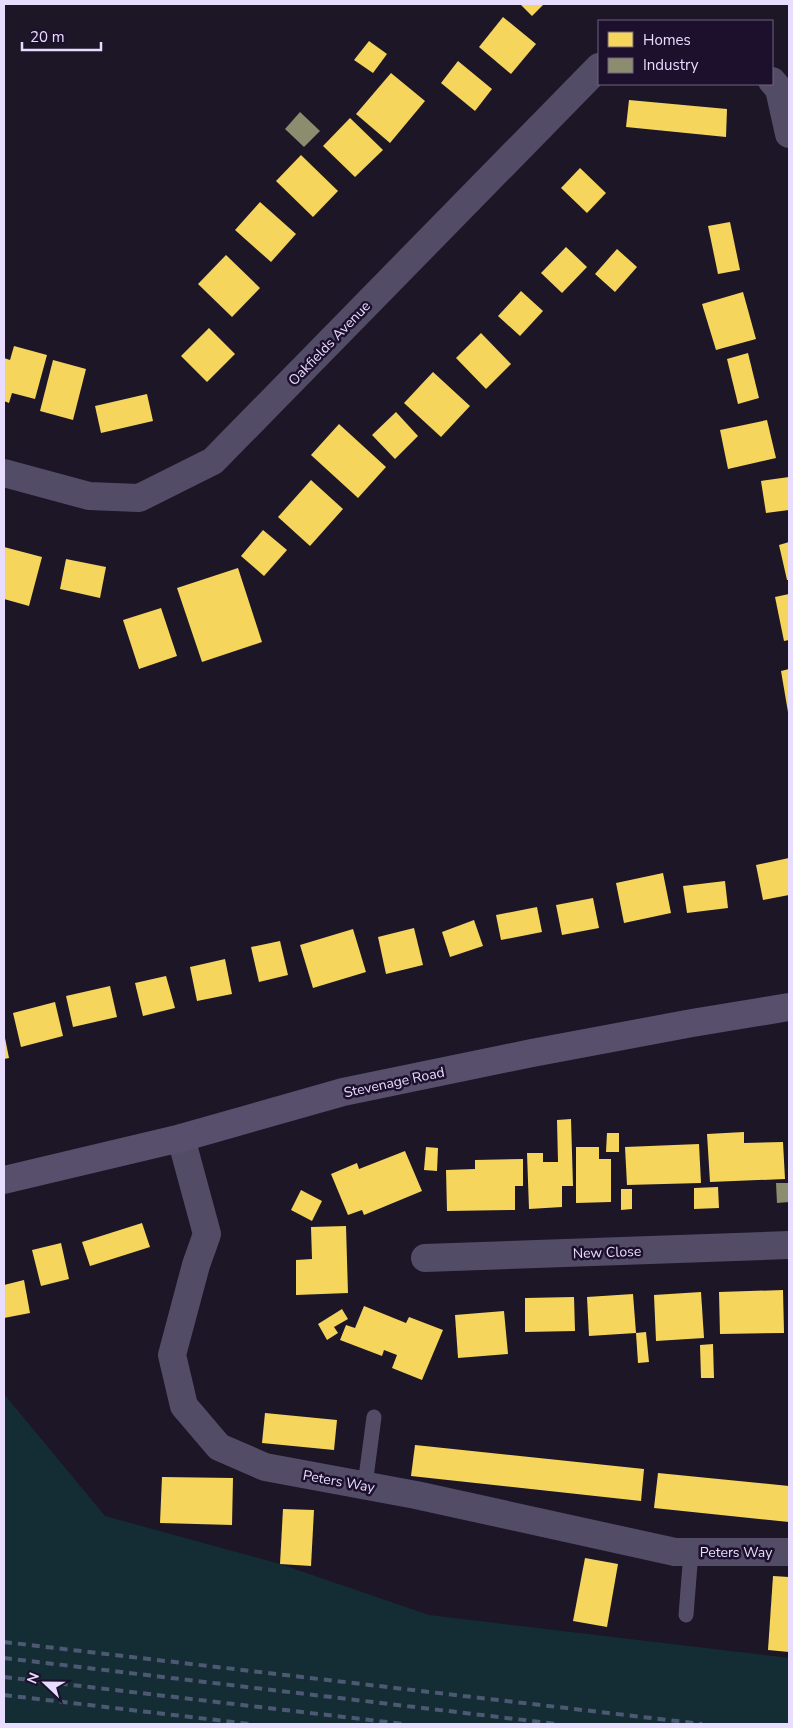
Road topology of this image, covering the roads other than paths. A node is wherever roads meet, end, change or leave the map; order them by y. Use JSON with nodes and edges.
{"nodes":[{"id":1,"x":598,"y":68,"type":"edge"},
{"id":2,"x":773,"y":82,"type":"edge"},
{"id":3,"x":789,"y":134,"type":"edge"},
{"id":4,"x":4,"y":473,"type":"edge"},
{"id":5,"x":789,"y":1007,"type":"edge"},
{"id":6,"x":181,"y":1138,"type":"junction"},
{"id":7,"x":4,"y":1180,"type":"edge"},
{"id":8,"x":789,"y":1245,"type":"edge"},
{"id":9,"x":424,"y":1258,"type":"dead end"},
{"id":10,"x":374,"y":1417,"type":"dead end"},
{"id":11,"x":365,"y":1485,"type":"junction"},
{"id":12,"x":691,"y":1552,"type":"junction"},
{"id":13,"x":789,"y":1552,"type":"edge"},
{"id":14,"x":686,"y":1615,"type":"dead end"}],
"edges":[{"from":1,"to":4,"type":"street","name":"Oakfields Avenue"},
{"from":2,"to":3,"type":"street"},
{"from":5,"to":6,"type":"main road","name":"Stevenage Road"},
{"from":6,"to":7,"type":"main road","name":"Stevenage Road"},
{"from":6,"to":11,"type":"street","name":"Peters Way"},
{"from":8,"to":9,"type":"street","name":"New Close"},
{"from":10,"to":11,"type":"lane"},
{"from":11,"to":12,"type":"street","name":"Peters Way"},
{"from":12,"to":13,"type":"street","name":"Peters Way"},
{"from":12,"to":14,"type":"lane"}]}
